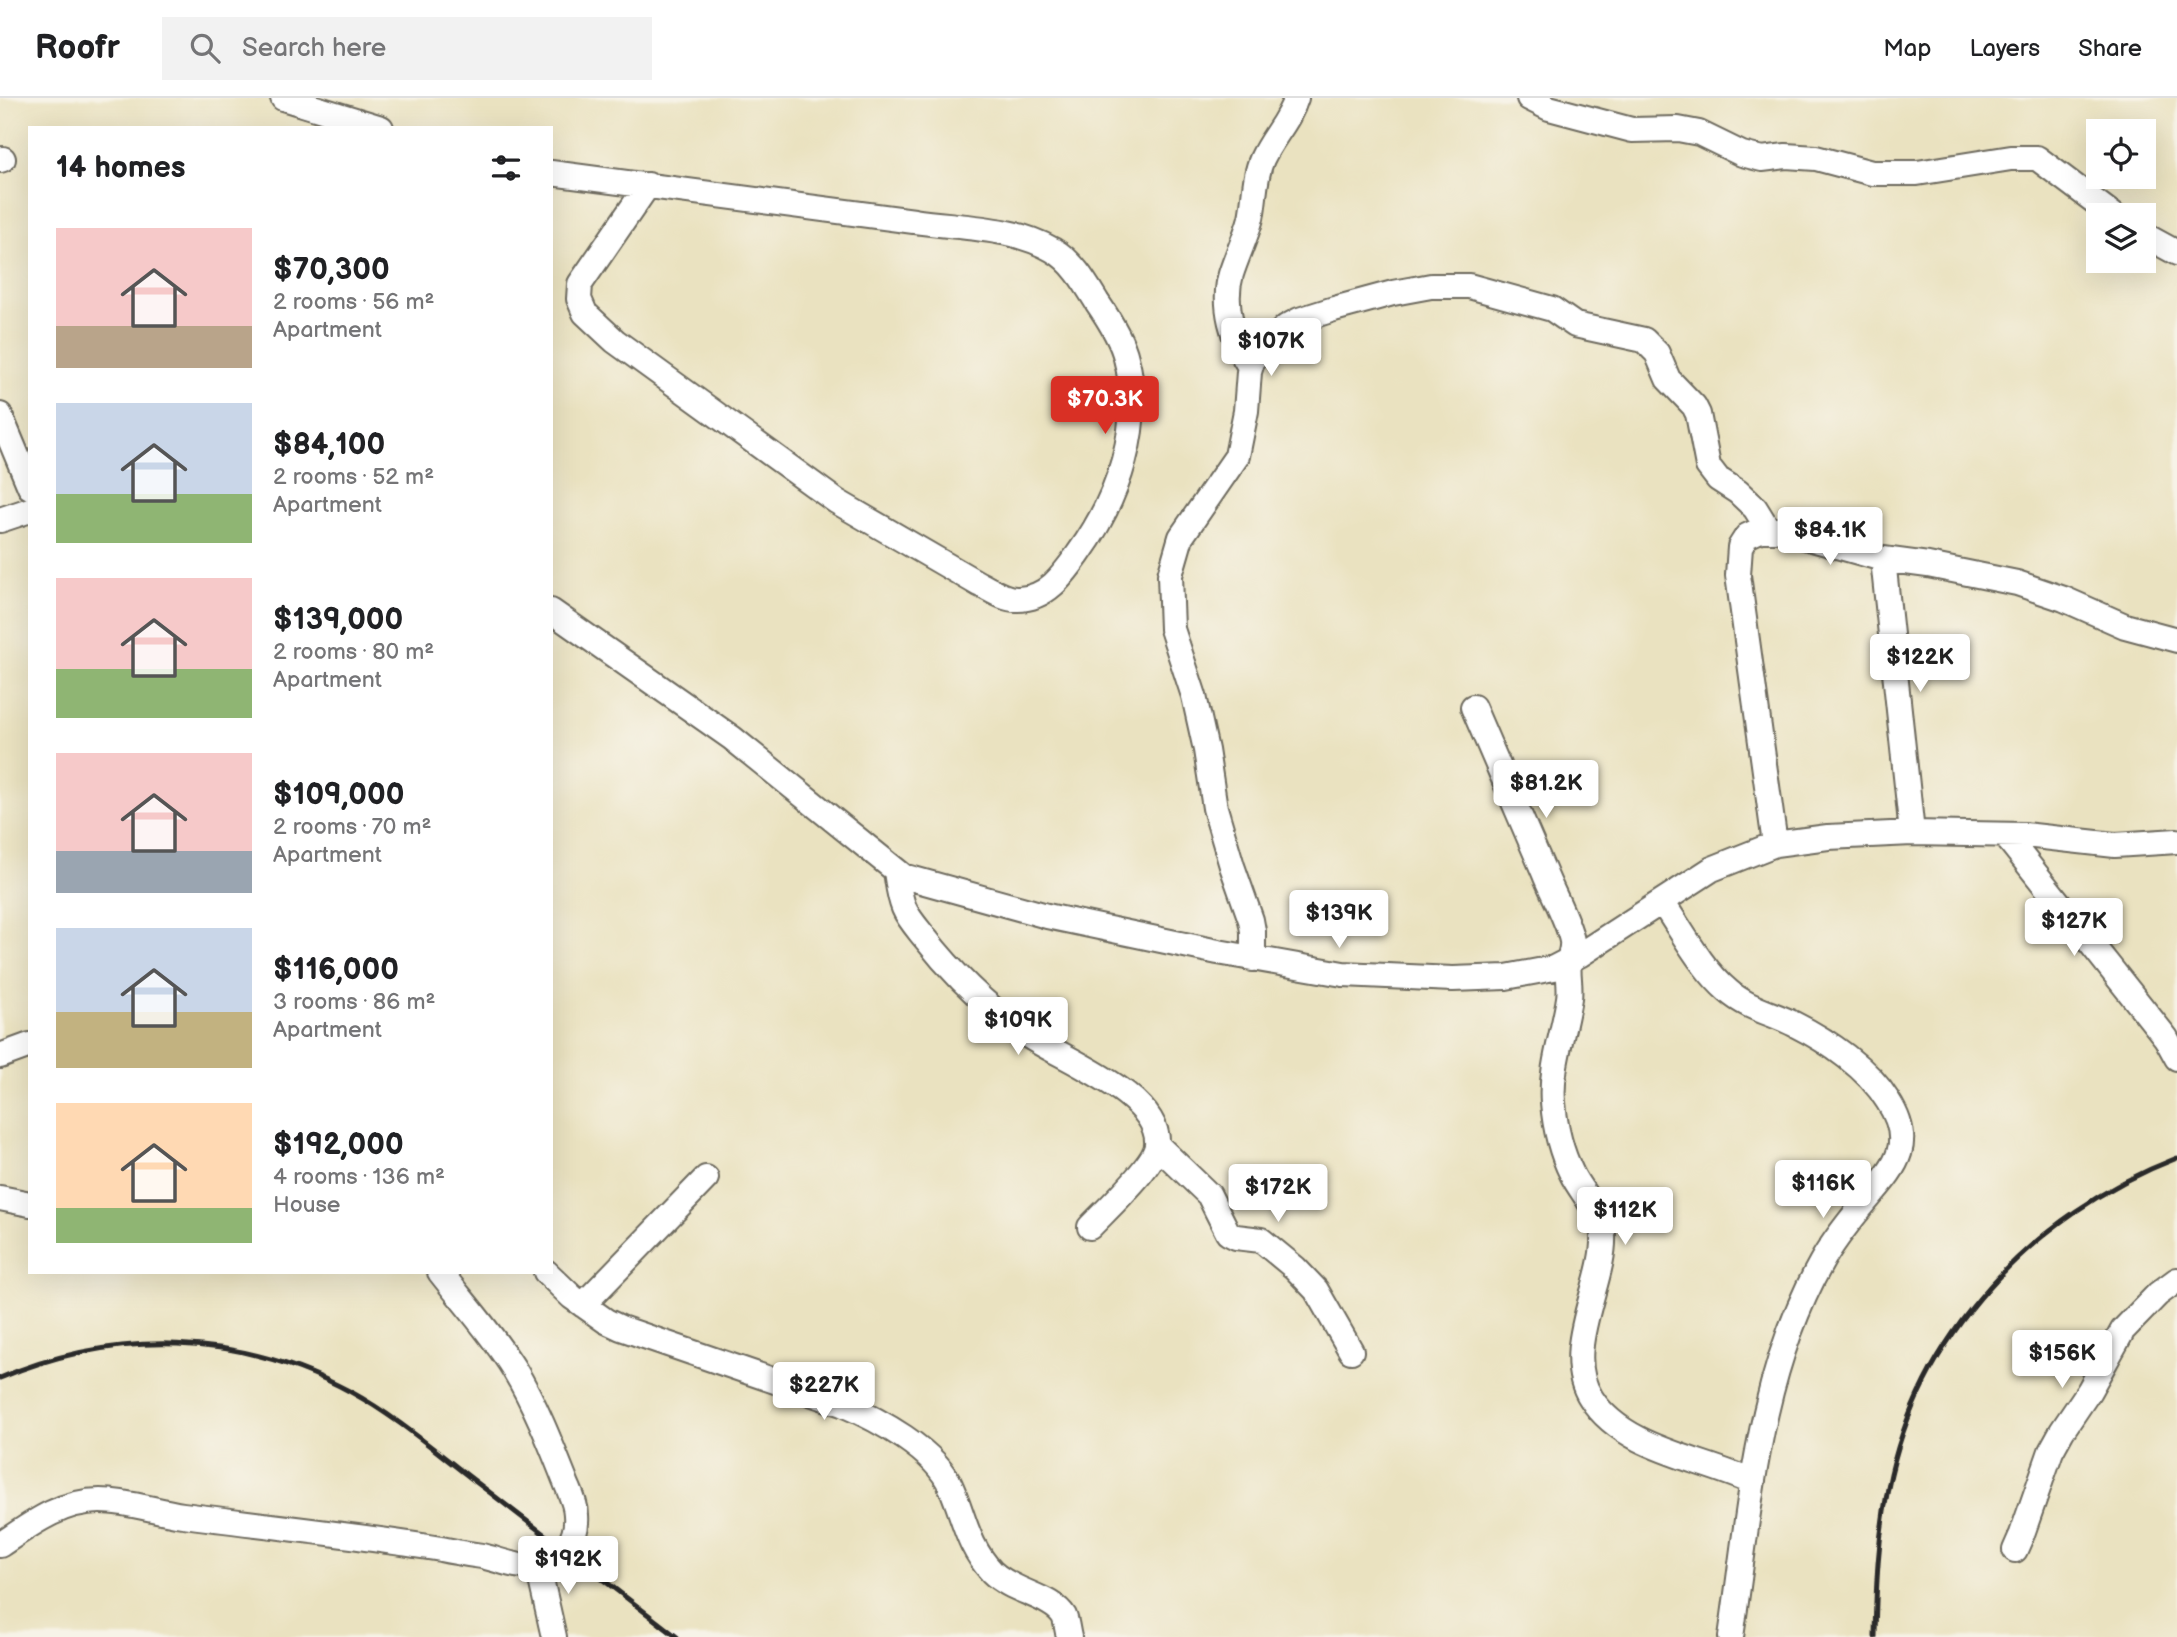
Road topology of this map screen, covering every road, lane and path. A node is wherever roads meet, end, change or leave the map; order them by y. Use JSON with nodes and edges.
{"nodes":[{"id":1,"x":283,"y":98,"type":"edge"},
{"id":2,"x":1296,"y":98,"type":"edge"},
{"id":3,"x":1529,"y":98,"type":"edge"},
{"id":4,"x":374,"y":126,"type":"edge"},
{"id":5,"x":553,"y":173,"type":"edge"},
{"id":6,"x":648,"y":185,"type":"junction"},
{"id":7,"x":2097,"y":203,"type":"edge"},
{"id":8,"x":2156,"y":242,"type":"edge"},
{"id":9,"x":2177,"y":253,"type":"edge"},
{"id":10,"x":1250,"y":367,"type":"junction"},
{"id":11,"x":0,"y":415,"type":"edge"},
{"id":12,"x":28,"y":482,"type":"edge"},
{"id":13,"x":28,"y":511,"type":"edge"},
{"id":14,"x":0,"y":520,"type":"edge"},
{"id":15,"x":1768,"y":529,"type":"junction"},
{"id":16,"x":1883,"y":559,"type":"junction"},
{"id":17,"x":553,"y":612,"type":"edge"},
{"id":18,"x":2177,"y":640,"type":"edge"},
{"id":19,"x":1473,"y":707,"type":"dead end"},
{"id":20,"x":1912,"y":833,"type":"junction"},
{"id":21,"x":2006,"y":835,"type":"junction"},
{"id":22,"x":2177,"y":841,"type":"edge"},
{"id":23,"x":1775,"y":844,"type":"junction"},
{"id":24,"x":896,"y":871,"type":"junction"},
{"id":25,"x":1662,"y":902,"type":"junction"},
{"id":26,"x":1253,"y":959,"type":"junction"},
{"id":27,"x":1569,"y":962,"type":"junction"},
{"id":28,"x":28,"y":1046,"type":"edge"},
{"id":29,"x":0,"y":1056,"type":"edge"},
{"id":30,"x":2177,"y":1058,"type":"edge"},
{"id":31,"x":1157,"y":1145,"type":"junction"},
{"id":32,"x":706,"y":1178,"type":"dead end"},
{"id":33,"x":0,"y":1198,"type":"edge"},
{"id":34,"x":28,"y":1204,"type":"edge"},
{"id":35,"x":1090,"y":1227,"type":"dead end"},
{"id":36,"x":442,"y":1274,"type":"edge"},
{"id":37,"x":548,"y":1274,"type":"edge"},
{"id":38,"x":2177,"y":1280,"type":"edge"},
{"id":39,"x":583,"y":1305,"type":"junction"},
{"id":40,"x":1351,"y":1351,"type":"dead end"},
{"id":41,"x":1752,"y":1482,"type":"junction"},
{"id":42,"x":0,"y":1545,"type":"edge"},
{"id":43,"x":2015,"y":1550,"type":"dead end"},
{"id":44,"x":538,"y":1566,"type":"junction"},
{"id":45,"x":554,"y":1637,"type":"edge"},
{"id":46,"x":1069,"y":1637,"type":"edge"},
{"id":47,"x":1731,"y":1637,"type":"edge"}],
"edges":[{"from":1,"to":4,"type":"street"},
{"from":2,"to":10,"type":"street"},
{"from":3,"to":7,"type":"street"},
{"from":5,"to":6,"type":"street"},
{"from":6,"to":6,"type":"street"},
{"from":8,"to":9,"type":"street"},
{"from":10,"to":15,"type":"street"},
{"from":10,"to":26,"type":"street"},
{"from":11,"to":12,"type":"street"},
{"from":13,"to":14,"type":"street"},
{"from":15,"to":16,"type":"street"},
{"from":15,"to":23,"type":"street"},
{"from":16,"to":18,"type":"street"},
{"from":16,"to":20,"type":"street"},
{"from":17,"to":24,"type":"street"},
{"from":19,"to":27,"type":"street"},
{"from":20,"to":21,"type":"street"},
{"from":20,"to":23,"type":"street"},
{"from":21,"to":22,"type":"street"},
{"from":21,"to":30,"type":"street"},
{"from":23,"to":25,"type":"street"},
{"from":24,"to":26,"type":"street"},
{"from":24,"to":31,"type":"street"},
{"from":25,"to":27,"type":"street"},
{"from":25,"to":41,"type":"street"},
{"from":26,"to":27,"type":"street"},
{"from":27,"to":41,"type":"street"},
{"from":28,"to":29,"type":"street"},
{"from":31,"to":35,"type":"street"},
{"from":31,"to":40,"type":"street"},
{"from":32,"to":39,"type":"street"},
{"from":33,"to":34,"type":"street"},
{"from":36,"to":44,"type":"street"},
{"from":37,"to":39,"type":"street"},
{"from":38,"to":43,"type":"street"},
{"from":39,"to":46,"type":"street"},
{"from":41,"to":47,"type":"street"},
{"from":42,"to":44,"type":"street"},
{"from":44,"to":45,"type":"street"}]}
